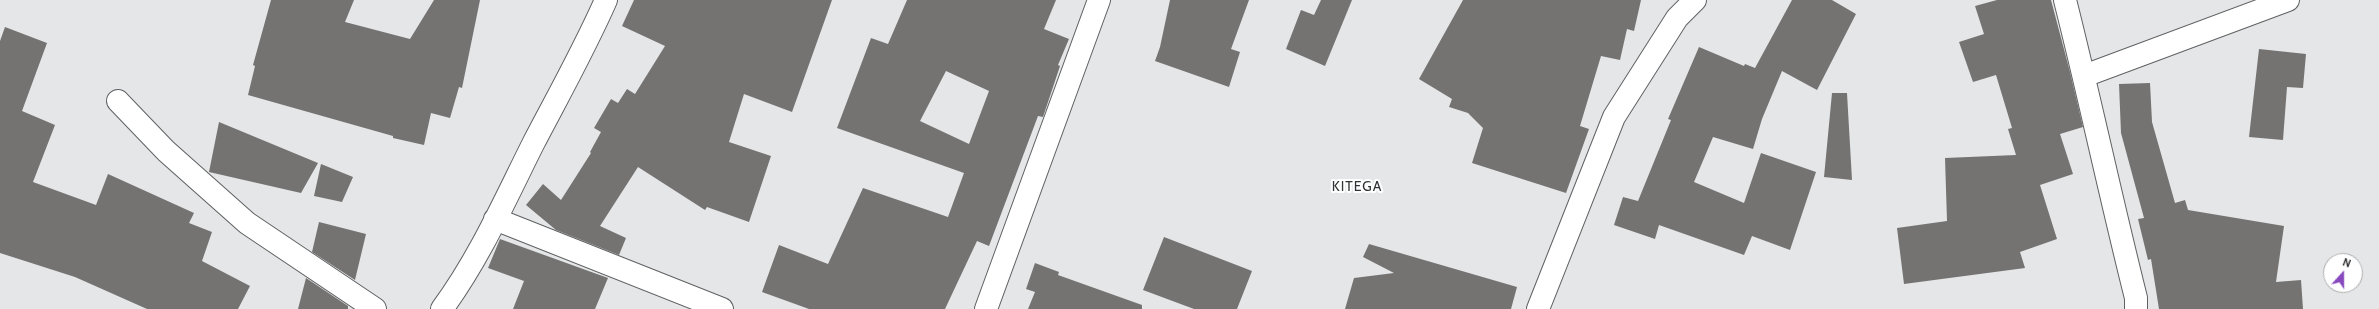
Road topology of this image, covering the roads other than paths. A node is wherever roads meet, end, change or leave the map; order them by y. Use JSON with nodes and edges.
{"nodes":[{"id":1,"x":606,"y":0,"type":"edge"},
{"id":2,"x":1099,"y":0,"type":"edge"},
{"id":3,"x":1695,"y":0,"type":"edge"},
{"id":4,"x":2065,"y":0,"type":"edge"},
{"id":5,"x":2288,"y":0,"type":"edge"},
{"id":6,"x":2084,"y":76,"type":"junction"},
{"id":7,"x":118,"y":101,"type":"dead end"},
{"id":8,"x":496,"y":219,"type":"junction"},
{"id":9,"x":376,"y":309,"type":"edge"},
{"id":10,"x":442,"y":309,"type":"edge"},
{"id":11,"x":722,"y":309,"type":"edge"},
{"id":12,"x":986,"y":309,"type":"edge"},
{"id":13,"x":1538,"y":309,"type":"edge"},
{"id":14,"x":2136,"y":309,"type":"edge"}],
"edges":[{"from":1,"to":8,"type":"street"},
{"from":2,"to":12,"type":"street"},
{"from":3,"to":13,"type":"street"},
{"from":4,"to":6,"type":"street"},
{"from":5,"to":6,"type":"street"},
{"from":6,"to":14,"type":"street"},
{"from":7,"to":9,"type":"street"},
{"from":8,"to":10,"type":"street"},
{"from":8,"to":11,"type":"street"}]}
